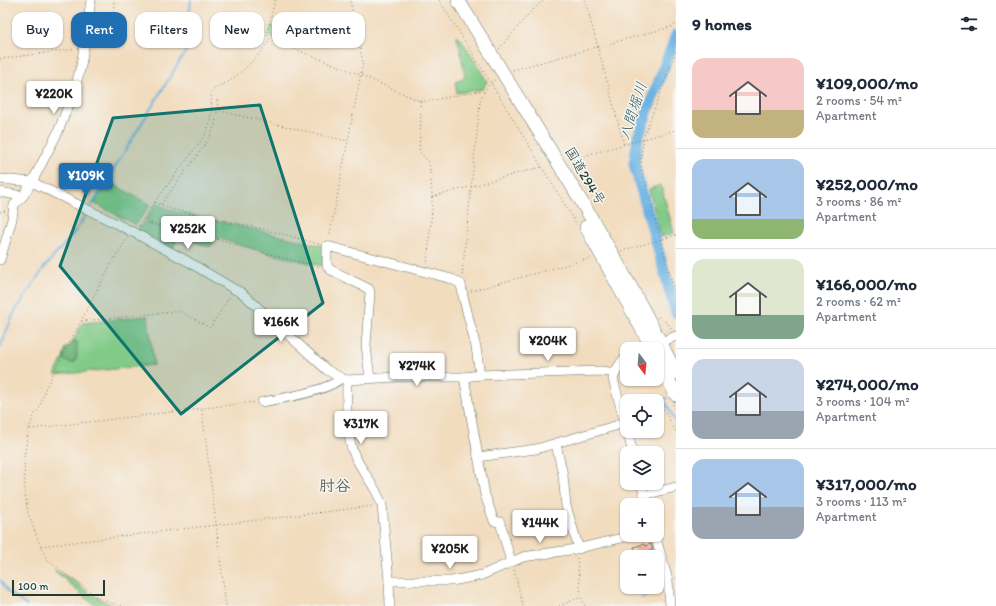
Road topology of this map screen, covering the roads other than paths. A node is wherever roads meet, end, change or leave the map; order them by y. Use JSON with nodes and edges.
{"nodes":[{"id":1,"x":91,"y":0,"type":"edge"},
{"id":2,"x":447,"y":0,"type":"edge"},
{"id":3,"x":458,"y":0,"type":"edge"},
{"id":4,"x":497,"y":79,"type":"junction"},
{"id":5,"x":0,"y":179,"type":"edge"},
{"id":6,"x":32,"y":182,"type":"junction"},
{"id":7,"x":0,"y":192,"type":"edge"},
{"id":8,"x":22,"y":196,"type":"junction"},
{"id":9,"x":0,"y":260,"type":"edge"},
{"id":10,"x":676,"y":336,"type":"edge"},
{"id":11,"x":650,"y":342,"type":"edge"},
{"id":12,"x":664,"y":343,"type":"edge"},
{"id":13,"x":664,"y":360,"type":"edge"},
{"id":14,"x":620,"y":364,"type":"edge"},
{"id":15,"x":664,"y":371,"type":"edge"},
{"id":16,"x":615,"y":373,"type":"junction"},
{"id":17,"x":676,"y":373,"type":"edge"},
{"id":18,"x":480,"y":375,"type":"junction"},
{"id":19,"x":464,"y":377,"type":"junction"},
{"id":20,"x":344,"y":379,"type":"junction"},
{"id":21,"x":370,"y":379,"type":"junction"},
{"id":22,"x":676,"y":395,"type":"edge"},
{"id":23,"x":262,"y":402,"type":"road end"},
{"id":24,"x":620,"y":406,"type":"edge"},
{"id":25,"x":620,"y":425,"type":"edge"},
{"id":26,"x":556,"y":444,"type":"junction"},
{"id":27,"x":478,"y":457,"type":"junction"},
{"id":28,"x":676,"y":486,"type":"edge"},
{"id":29,"x":643,"y":490,"type":"edge"},
{"id":30,"x":644,"y":495,"type":"junction"},
{"id":31,"x":645,"y":498,"type":"edge"},
{"id":32,"x":620,"y":538,"type":"edge"},
{"id":33,"x":657,"y":542,"type":"edge"},
{"id":34,"x":577,"y":549,"type":"junction"},
{"id":35,"x":511,"y":562,"type":"junction"},
{"id":36,"x":389,"y":581,"type":"junction"},
{"id":37,"x":390,"y":606,"type":"edge"},
{"id":38,"x":670,"y":606,"type":"edge"}],
"edges":[{"from":1,"to":6,"type":"street"},
{"from":2,"to":4,"type":"highway","name":"国道294号"},
{"from":3,"to":4,"type":"highway","name":"国道294号"},
{"from":4,"to":11,"type":"highway","name":"国道294号"},
{"from":5,"to":6,"type":"street"},
{"from":6,"to":8,"type":"street"},
{"from":6,"to":20,"type":"street"},
{"from":7,"to":8,"type":"street"},
{"from":8,"to":9,"type":"street"},
{"from":10,"to":12,"type":"street"},
{"from":13,"to":17,"type":"highway","name":"国道294号"},
{"from":14,"to":16,"type":"street"},
{"from":15,"to":22,"type":"highway","name":"国道294号"},
{"from":16,"to":18,"type":"street"},
{"from":16,"to":24,"type":"street"},
{"from":18,"to":19,"type":"street"},
{"from":18,"to":21,"type":"street"},
{"from":19,"to":21,"type":"street"},
{"from":19,"to":27,"type":"street"},
{"from":20,"to":21,"type":"street"},
{"from":20,"to":23,"type":"street"},
{"from":20,"to":36,"type":"street"},
{"from":25,"to":26,"type":"street"},
{"from":26,"to":27,"type":"street"},
{"from":26,"to":34,"type":"street"},
{"from":27,"to":35,"type":"street"},
{"from":28,"to":30,"type":"street"},
{"from":29,"to":30,"type":"street"},
{"from":30,"to":31,"type":"street"},
{"from":32,"to":34,"type":"street"},
{"from":33,"to":38,"type":"street"},
{"from":34,"to":35,"type":"street"},
{"from":35,"to":36,"type":"street"},
{"from":36,"to":37,"type":"street"}]}
